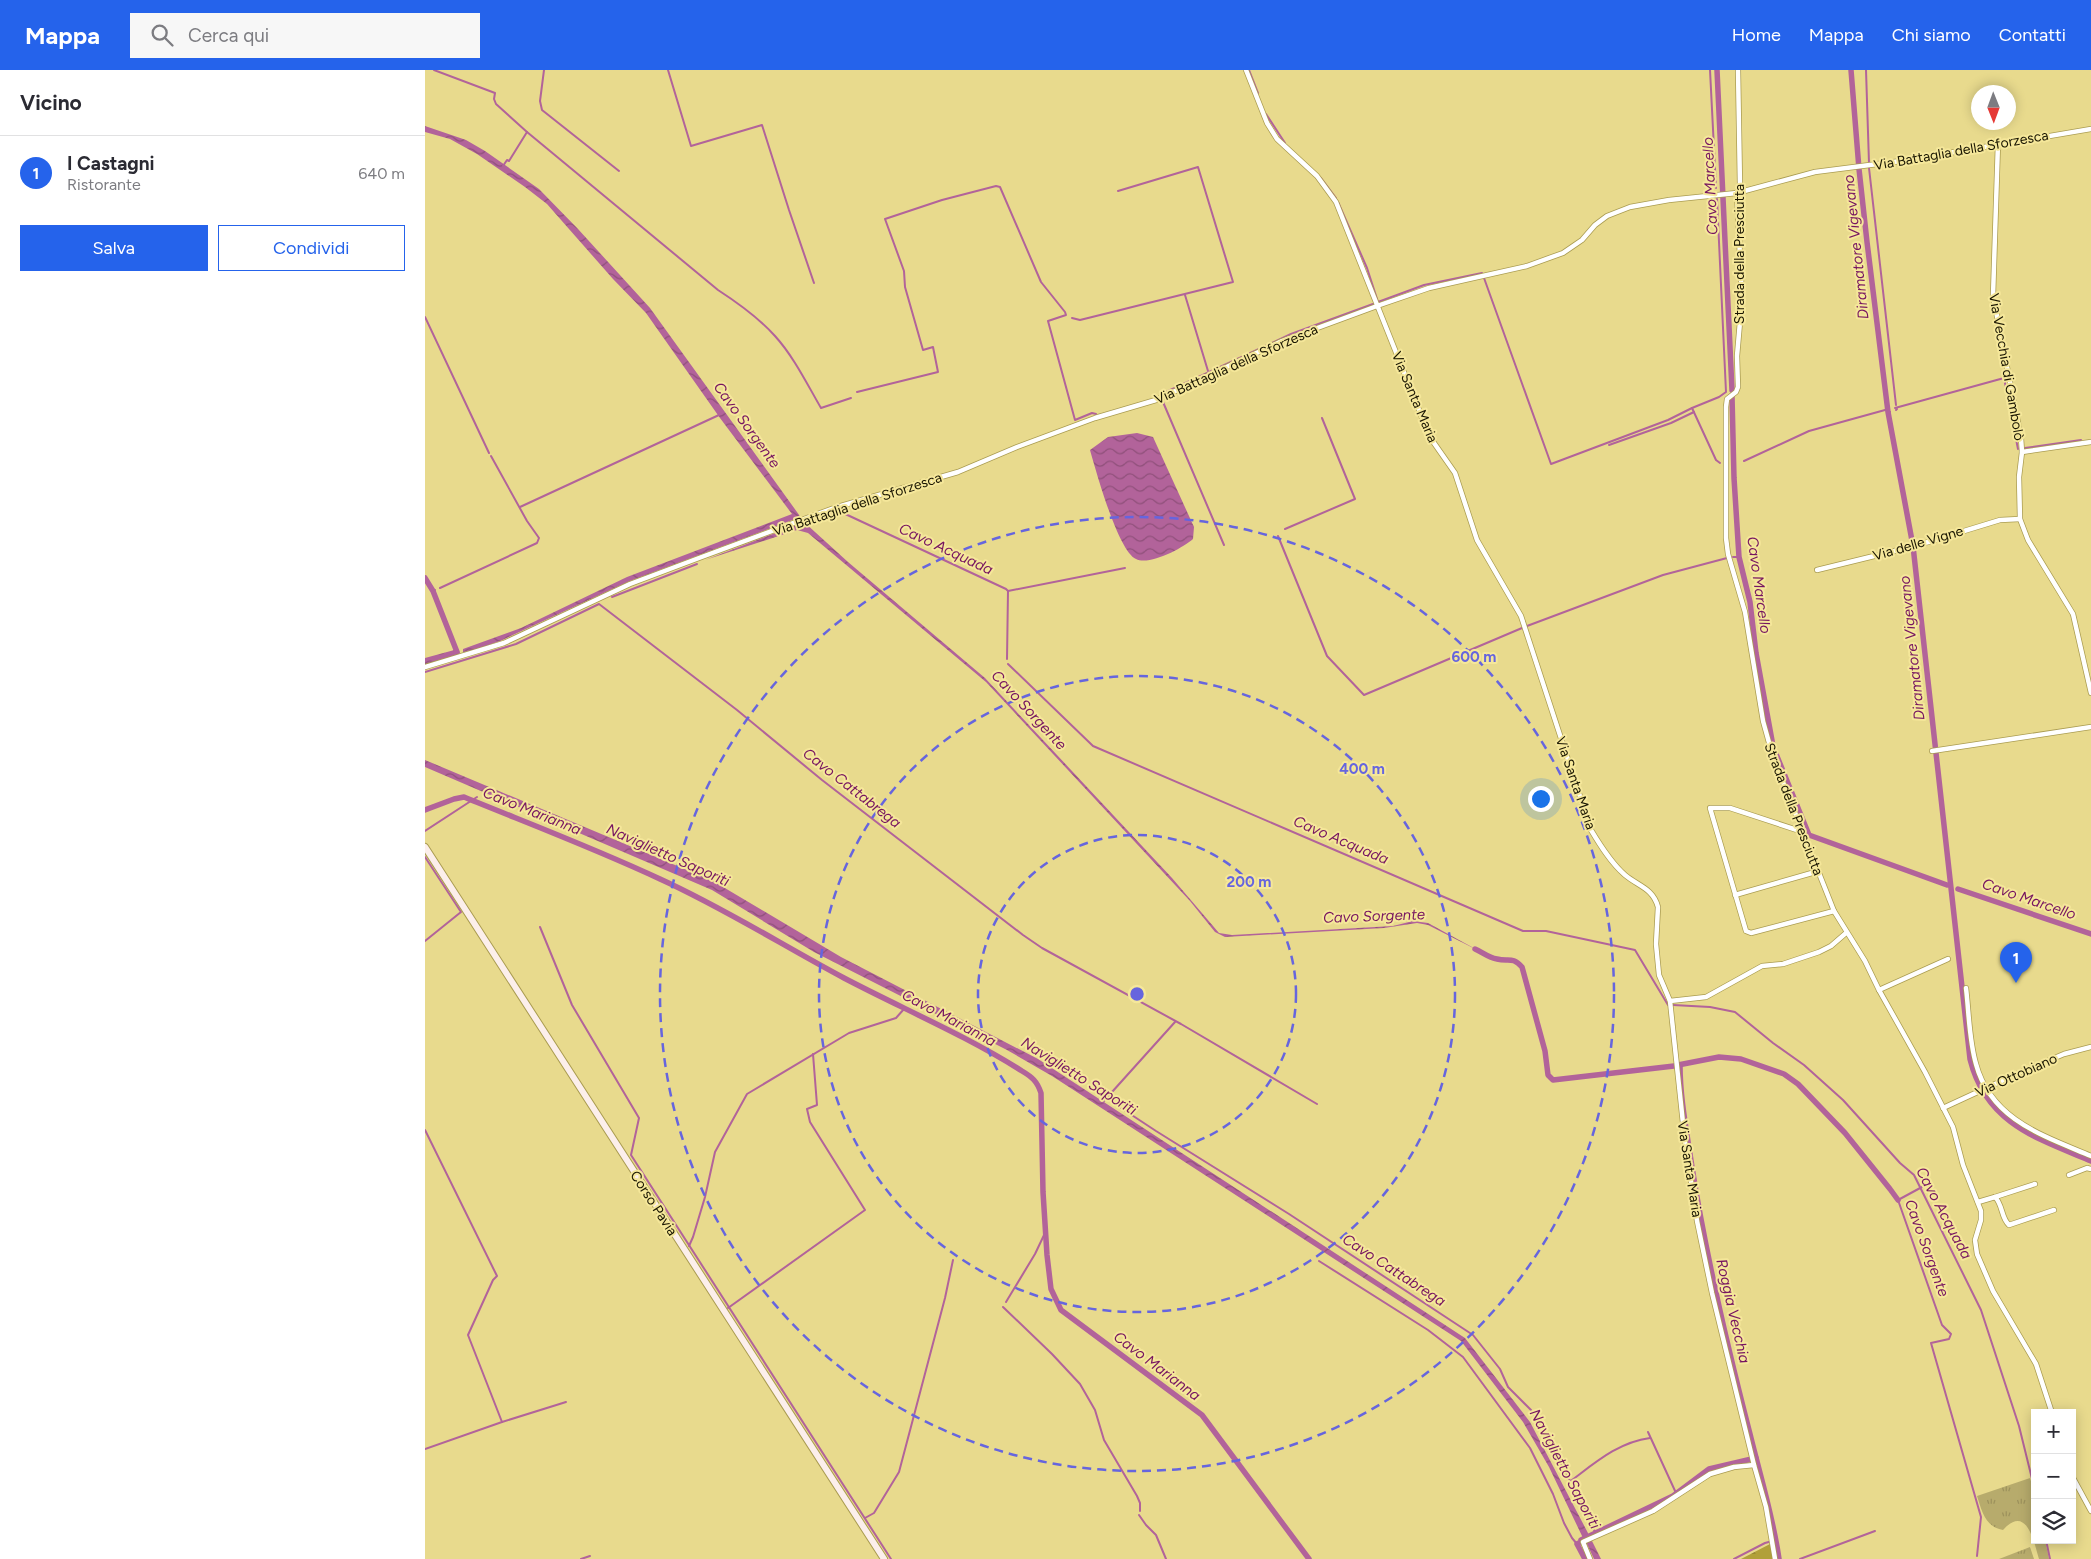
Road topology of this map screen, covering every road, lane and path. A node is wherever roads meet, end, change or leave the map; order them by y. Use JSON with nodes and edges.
{"nodes":[{"id":1,"x":1247,"y":70,"type":"edge"},
{"id":2,"x":1738,"y":70,"type":"edge"},
{"id":3,"x":2091,"y":129,"type":"edge"},
{"id":4,"x":1998,"y":143,"type":"junction"},
{"id":5,"x":1737,"y":193,"type":"junction"},
{"id":6,"x":1377,"y":306,"type":"junction"},
{"id":7,"x":2091,"y":442,"type":"edge"},
{"id":8,"x":2022,"y":452,"type":"junction"},
{"id":9,"x":2020,"y":519,"type":"junction"},
{"id":10,"x":1817,"y":570,"type":"dead end"},
{"id":11,"x":425,"y":667,"type":"edge"},
{"id":12,"x":2091,"y":694,"type":"edge"},
{"id":13,"x":2091,"y":727,"type":"edge"},
{"id":14,"x":1932,"y":751,"type":"dead end"},
{"id":15,"x":1803,"y":832,"type":"junction"},
{"id":16,"x":425,"y":847,"type":"edge"},
{"id":17,"x":1819,"y":871,"type":"junction"},
{"id":18,"x":1735,"y":895,"type":"junction"},
{"id":19,"x":1834,"y":911,"type":"junction"},
{"id":20,"x":1846,"y":933,"type":"junction"},
{"id":21,"x":1948,"y":959,"type":"dead end"},
{"id":22,"x":1966,"y":988,"type":"dead end"},
{"id":23,"x":1879,"y":990,"type":"junction"},
{"id":24,"x":1670,"y":1001,"type":"junction"},
{"id":25,"x":2091,"y":1047,"type":"edge"},
{"id":26,"x":1983,"y":1089,"type":"junction"},
{"id":27,"x":1943,"y":1108,"type":"junction"},
{"id":28,"x":2091,"y":1156,"type":"edge"},
{"id":29,"x":2091,"y":1169,"type":"edge"},
{"id":30,"x":2069,"y":1175,"type":"dead end"},
{"id":31,"x":2035,"y":1184,"type":"dead end"},
{"id":32,"x":1995,"y":1197,"type":"junction"},
{"id":33,"x":1978,"y":1202,"type":"junction"},
{"id":34,"x":2054,"y":1210,"type":"dead end"},
{"id":35,"x":2051,"y":1409,"type":"edge"},
{"id":36,"x":1753,"y":1461,"type":"junction"},
{"id":37,"x":2076,"y":1483,"type":"edge"},
{"id":38,"x":2091,"y":1510,"type":"edge"},
{"id":39,"x":884,"y":1559,"type":"edge"},
{"id":40,"x":1590,"y":1559,"type":"edge"},
{"id":41,"x":1775,"y":1559,"type":"edge"}],
"edges":[{"from":1,"to":6,"type":"street","name":"Via Santa Maria"},
{"from":2,"to":5,"type":"street","name":"Strada della Presciutta"},
{"from":3,"to":4,"type":"street","name":"Via Battaglia della Sforzesca"},
{"from":4,"to":5,"type":"street","name":"Via Battaglia della Sforzesca"},
{"from":4,"to":8,"type":"street","name":"Via Vecchia di Gambolò"},
{"from":5,"to":6,"type":"street","name":"Via Battaglia della Sforzesca"},
{"from":5,"to":15,"type":"street","name":"Strada della Presciutta"},
{"from":6,"to":11,"type":"street","name":"Via Battaglia della Sforzesca"},
{"from":6,"to":24,"type":"street","name":"Via Santa Maria"},
{"from":7,"to":8,"type":"street"},
{"from":8,"to":9,"type":"street","name":"Via Vecchia di Gambolò"},
{"from":9,"to":10,"type":"street","name":"Via delle Vigne"},
{"from":9,"to":12,"type":"street","name":"Via Vecchia di Gambolò"},
{"from":13,"to":14,"type":"street"},
{"from":15,"to":17,"type":"street","name":"Strada della Presciutta"},
{"from":15,"to":18,"type":"street"},
{"from":16,"to":39,"type":"main road","name":"Corso Pavia"},
{"from":17,"to":18,"type":"street"},
{"from":17,"to":19,"type":"street","name":"Strada della Presciutta"},
{"from":18,"to":19,"type":"street"},
{"from":19,"to":20,"type":"street","name":"Strada della Presciutta"},
{"from":20,"to":23,"type":"street","name":"Strada della Presciutta"},
{"from":20,"to":24,"type":"street"},
{"from":21,"to":23,"type":"street"},
{"from":22,"to":26,"type":"street"},
{"from":23,"to":27,"type":"street","name":"Strada della Presciutta"},
{"from":24,"to":36,"type":"street","name":"Via Santa Maria"},
{"from":25,"to":26,"type":"street","name":"Via Ottobiano"},
{"from":26,"to":27,"type":"street","name":"Via Ottobiano"},
{"from":26,"to":28,"type":"street"},
{"from":27,"to":33,"type":"street","name":"Strada della Presciutta"},
{"from":29,"to":30,"type":"street"},
{"from":31,"to":32,"type":"street"},
{"from":32,"to":33,"type":"street"},
{"from":32,"to":34,"type":"street"},
{"from":33,"to":35,"type":"street","name":"Strada della Presciutta"},
{"from":36,"to":40,"type":"street"},
{"from":36,"to":41,"type":"street","name":"Via Santa Maria"},
{"from":37,"to":38,"type":"street"}]}
